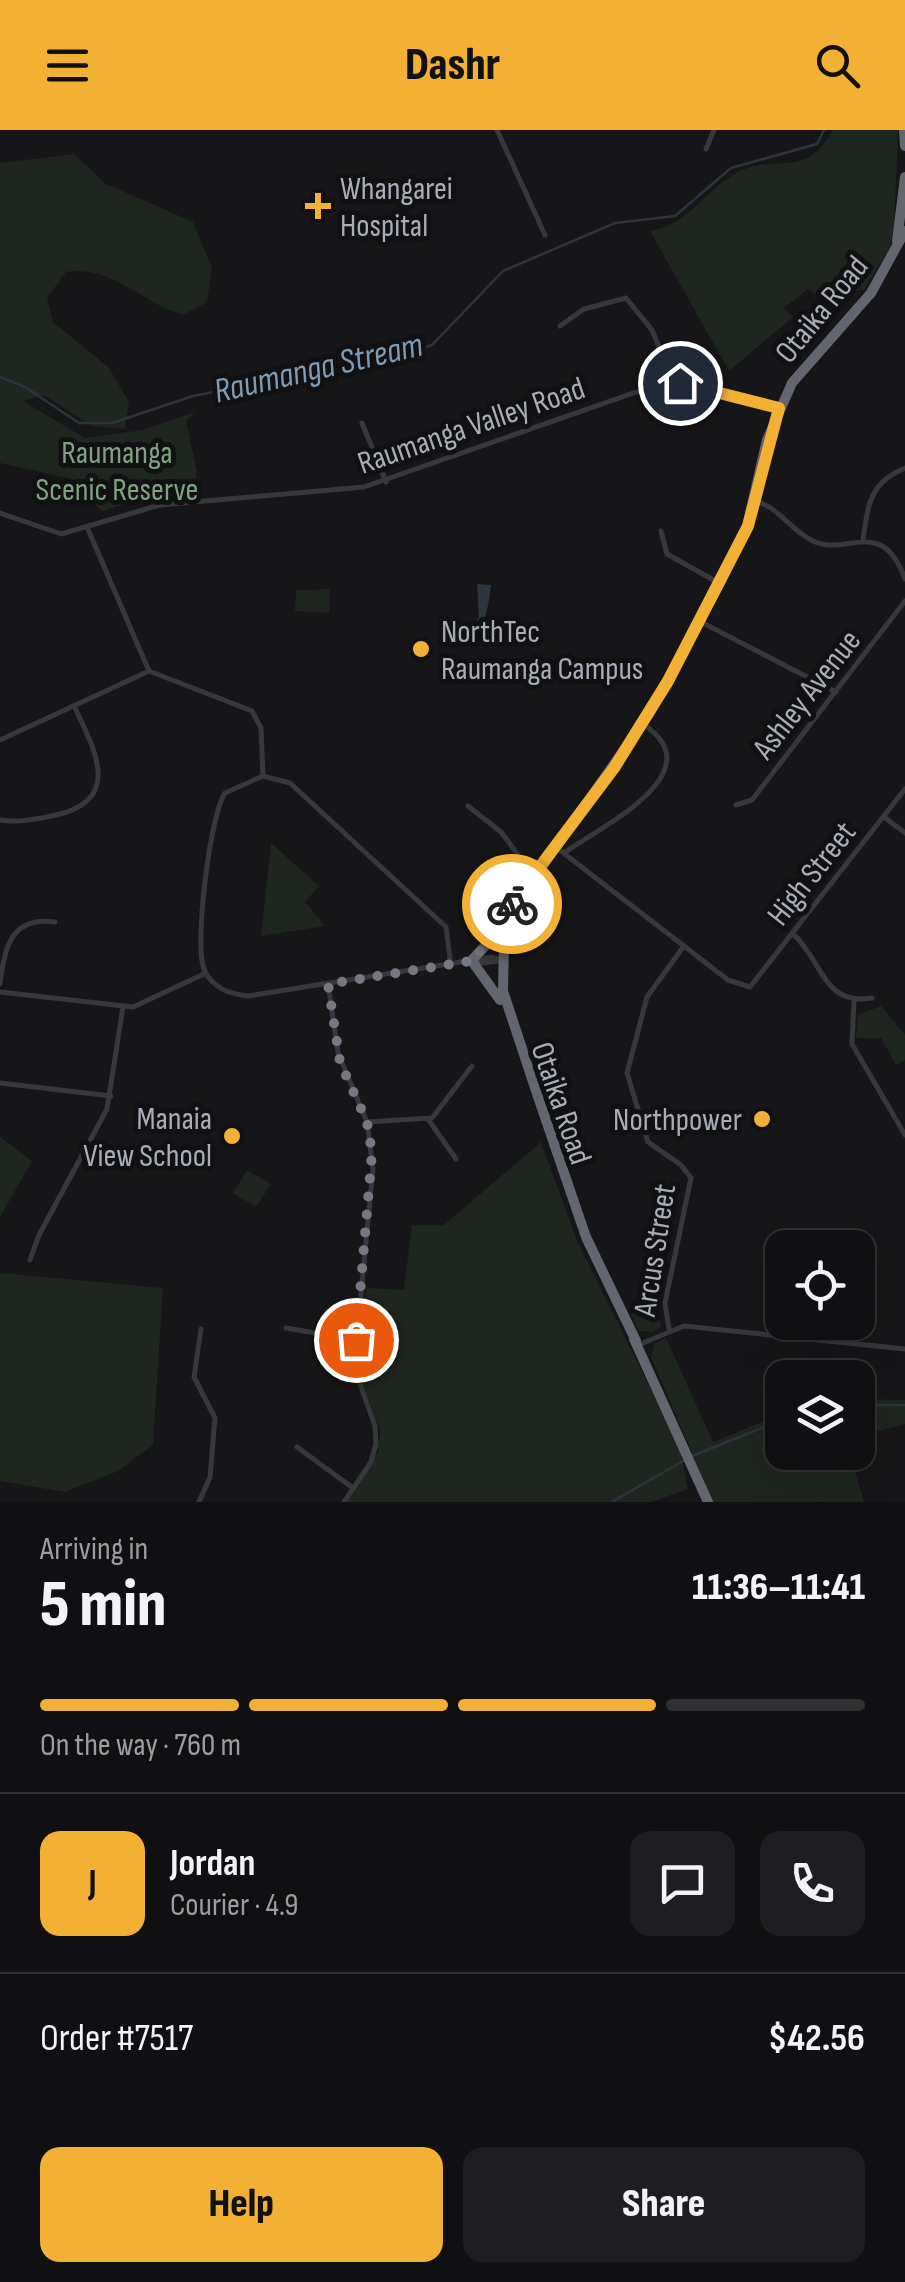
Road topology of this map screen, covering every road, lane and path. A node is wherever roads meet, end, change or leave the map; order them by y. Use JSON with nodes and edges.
{"nodes":[{"id":1,"x":497,"y":130,"type":"edge"},
{"id":2,"x":714,"y":130,"type":"edge"},
{"id":3,"x":904,"y":130,"type":"edge"},
{"id":4,"x":905,"y":146,"type":"edge"},
{"id":5,"x":706,"y":149,"type":"dead end"},
{"id":6,"x":905,"y":177,"type":"edge"},
{"id":7,"x":905,"y":231,"type":"edge"},
{"id":8,"x":545,"y":234,"type":"dead end"},
{"id":9,"x":896,"y":252,"type":"junction"},
{"id":10,"x":560,"y":326,"type":"dead end"},
{"id":11,"x":673,"y":382,"type":"junction"},
{"id":12,"x":779,"y":408,"type":"junction"},
{"id":13,"x":362,"y":423,"type":"dead end"},
{"id":14,"x":905,"y":468,"type":"edge"},
{"id":15,"x":386,"y":482,"type":"junction"},
{"id":16,"x":755,"y":501,"type":"junction"},
{"id":17,"x":0,"y":513,"type":"edge"},
{"id":18,"x":86,"y":526,"type":"junction"},
{"id":19,"x":661,"y":531,"type":"dead end"},
{"id":20,"x":863,"y":540,"type":"junction"},
{"id":21,"x":905,"y":579,"type":"edge"},
{"id":22,"x":720,"y":583,"type":"junction"},
{"id":23,"x":905,"y":602,"type":"edge"},
{"id":24,"x":699,"y":622,"type":"junction"},
{"id":25,"x":149,"y":671,"type":"junction"},
{"id":26,"x":836,"y":692,"type":"junction"},
{"id":27,"x":74,"y":706,"type":"junction"},
{"id":28,"x":643,"y":724,"type":"junction"},
{"id":29,"x":0,"y":740,"type":"edge"},
{"id":30,"x":262,"y":776,"type":"junction"},
{"id":31,"x":905,"y":789,"type":"edge"},
{"id":32,"x":468,"y":806,"type":"dead end"},
{"id":33,"x":736,"y":806,"type":"dead end"},
{"id":34,"x":884,"y":816,"type":"junction"},
{"id":35,"x":0,"y":820,"type":"edge"},
{"id":36,"x":905,"y":833,"type":"edge"},
{"id":37,"x":560,"y":850,"type":"junction"},
{"id":38,"x":535,"y":878,"type":"junction"},
{"id":39,"x":55,"y":922,"type":"dead end"},
{"id":40,"x":501,"y":929,"type":"junction"},
{"id":41,"x":793,"y":934,"type":"junction"},
{"id":42,"x":684,"y":946,"type":"junction"},
{"id":43,"x":497,"y":960,"type":"junction"},
{"id":44,"x":469,"y":963,"type":"junction"},
{"id":45,"x":451,"y":966,"type":"junction"},
{"id":46,"x":206,"y":973,"type":"junction"},
{"id":47,"x":0,"y":984,"type":"edge"},
{"id":48,"x":328,"y":984,"type":"junction"},
{"id":49,"x":0,"y":992,"type":"edge"},
{"id":50,"x":872,"y":998,"type":"dead end"},
{"id":51,"x":500,"y":1000,"type":"junction"},
{"id":52,"x":854,"y":1000,"type":"junction"},
{"id":53,"x":122,"y":1007,"type":"junction"},
{"id":54,"x":472,"y":1066,"type":"dead end"},
{"id":55,"x":0,"y":1083,"type":"edge"},
{"id":56,"x":112,"y":1096,"type":"junction"},
{"id":57,"x":428,"y":1119,"type":"junction"},
{"id":58,"x":367,"y":1122,"type":"junction"},
{"id":59,"x":905,"y":1135,"type":"edge"},
{"id":60,"x":456,"y":1159,"type":"dead end"},
{"id":61,"x":30,"y":1260,"type":"dead end"},
{"id":62,"x":286,"y":1328,"type":"dead end"},
{"id":63,"x":201,"y":1330,"type":"dead end"},
{"id":64,"x":669,"y":1330,"type":"junction"},
{"id":65,"x":356,"y":1340,"type":"junction"},
{"id":66,"x":638,"y":1343,"type":"junction"},
{"id":67,"x":905,"y":1349,"type":"edge"},
{"id":68,"x":297,"y":1447,"type":"dead end"},
{"id":69,"x":353,"y":1488,"type":"junction"},
{"id":70,"x":199,"y":1502,"type":"edge"},
{"id":71,"x":344,"y":1502,"type":"edge"},
{"id":72,"x":708,"y":1502,"type":"edge"}],
"edges":[{"from":1,"to":8,"type":"street"},
{"from":2,"to":5,"type":"street"},
{"from":3,"to":4,"type":"highway"},
{"from":6,"to":9,"type":"highway","name":"Otaika Road"},
{"from":7,"to":9,"type":"highway","name":"Otaika Road"},
{"from":9,"to":12,"type":"highway","name":"Otaika Road"},
{"from":10,"to":11,"type":"street"},
{"from":11,"to":12,"type":"street"},
{"from":11,"to":15,"type":"street","name":"Raumanga Valley Road"},
{"from":12,"to":16,"type":"highway","name":"Otaika Road"},
{"from":13,"to":15,"type":"street"},
{"from":14,"to":20,"type":"street"},
{"from":15,"to":18,"type":"street","name":"Raumanga Valley Road"},
{"from":16,"to":20,"type":"street"},
{"from":16,"to":22,"type":"highway","name":"Otaika Road"},
{"from":17,"to":18,"type":"street","name":"Raumanga Valley Road"},
{"from":18,"to":25,"type":"street"},
{"from":19,"to":22,"type":"street"},
{"from":20,"to":21,"type":"street"},
{"from":22,"to":24,"type":"highway","name":"Otaika Road"},
{"from":23,"to":26,"type":"street","name":"Ashley Avenue"},
{"from":24,"to":26,"type":"street"},
{"from":24,"to":28,"type":"highway","name":"Otaika Road"},
{"from":25,"to":27,"type":"street"},
{"from":25,"to":30,"type":"street"},
{"from":26,"to":33,"type":"street","name":"Ashley Avenue"},
{"from":27,"to":29,"type":"street"},
{"from":27,"to":35,"type":"street"},
{"from":28,"to":37,"type":"highway","name":"Otaika Road"},
{"from":28,"to":37,"type":"street","name":"Otaika Road"},
{"from":30,"to":45,"type":"street"},
{"from":30,"to":46,"type":"street"},
{"from":31,"to":34,"type":"street","name":"High Street"},
{"from":32,"to":38,"type":"street"},
{"from":34,"to":36,"type":"street"},
{"from":34,"to":41,"type":"street","name":"High Street"},
{"from":37,"to":38,"type":"highway","name":"Otaika Road"},
{"from":37,"to":42,"type":"street"},
{"from":38,"to":40,"type":"highway","name":"Otaika Road"},
{"from":38,"to":43,"type":"highway","name":"Otaika Road"},
{"from":39,"to":47,"type":"street"},
{"from":40,"to":43,"type":"highway","name":"Otaika Road"},
{"from":40,"to":44,"type":"highway"},
{"from":41,"to":42,"type":"street","name":"High Street"},
{"from":41,"to":52,"type":"street"},
{"from":42,"to":64,"type":"street","name":"Arcus Street"},
{"from":43,"to":44,"type":"street"},
{"from":43,"to":51,"type":"highway","name":"Otaika Road"},
{"from":43,"to":66,"type":"highway","name":"Otaika Road"},
{"from":44,"to":45,"type":"street"},
{"from":44,"to":51,"type":"highway"},
{"from":45,"to":48,"type":"street"},
{"from":46,"to":48,"type":"street"},
{"from":46,"to":53,"type":"street"},
{"from":48,"to":58,"type":"street"},
{"from":49,"to":53,"type":"street"},
{"from":50,"to":52,"type":"street"},
{"from":51,"to":66,"type":"highway","name":"Otaika Road"},
{"from":52,"to":59,"type":"street"},
{"from":53,"to":56,"type":"street"},
{"from":54,"to":57,"type":"street"},
{"from":55,"to":56,"type":"street"},
{"from":56,"to":61,"type":"street"},
{"from":57,"to":58,"type":"street"},
{"from":57,"to":60,"type":"street"},
{"from":58,"to":65,"type":"street"},
{"from":62,"to":65,"type":"street"},
{"from":63,"to":70,"type":"street"},
{"from":64,"to":66,"type":"street","name":"Arcus Street"},
{"from":64,"to":67,"type":"street"},
{"from":65,"to":69,"type":"street"},
{"from":66,"to":72,"type":"highway","name":"Otaika Road"},
{"from":68,"to":69,"type":"street"},
{"from":69,"to":71,"type":"street"}]}
